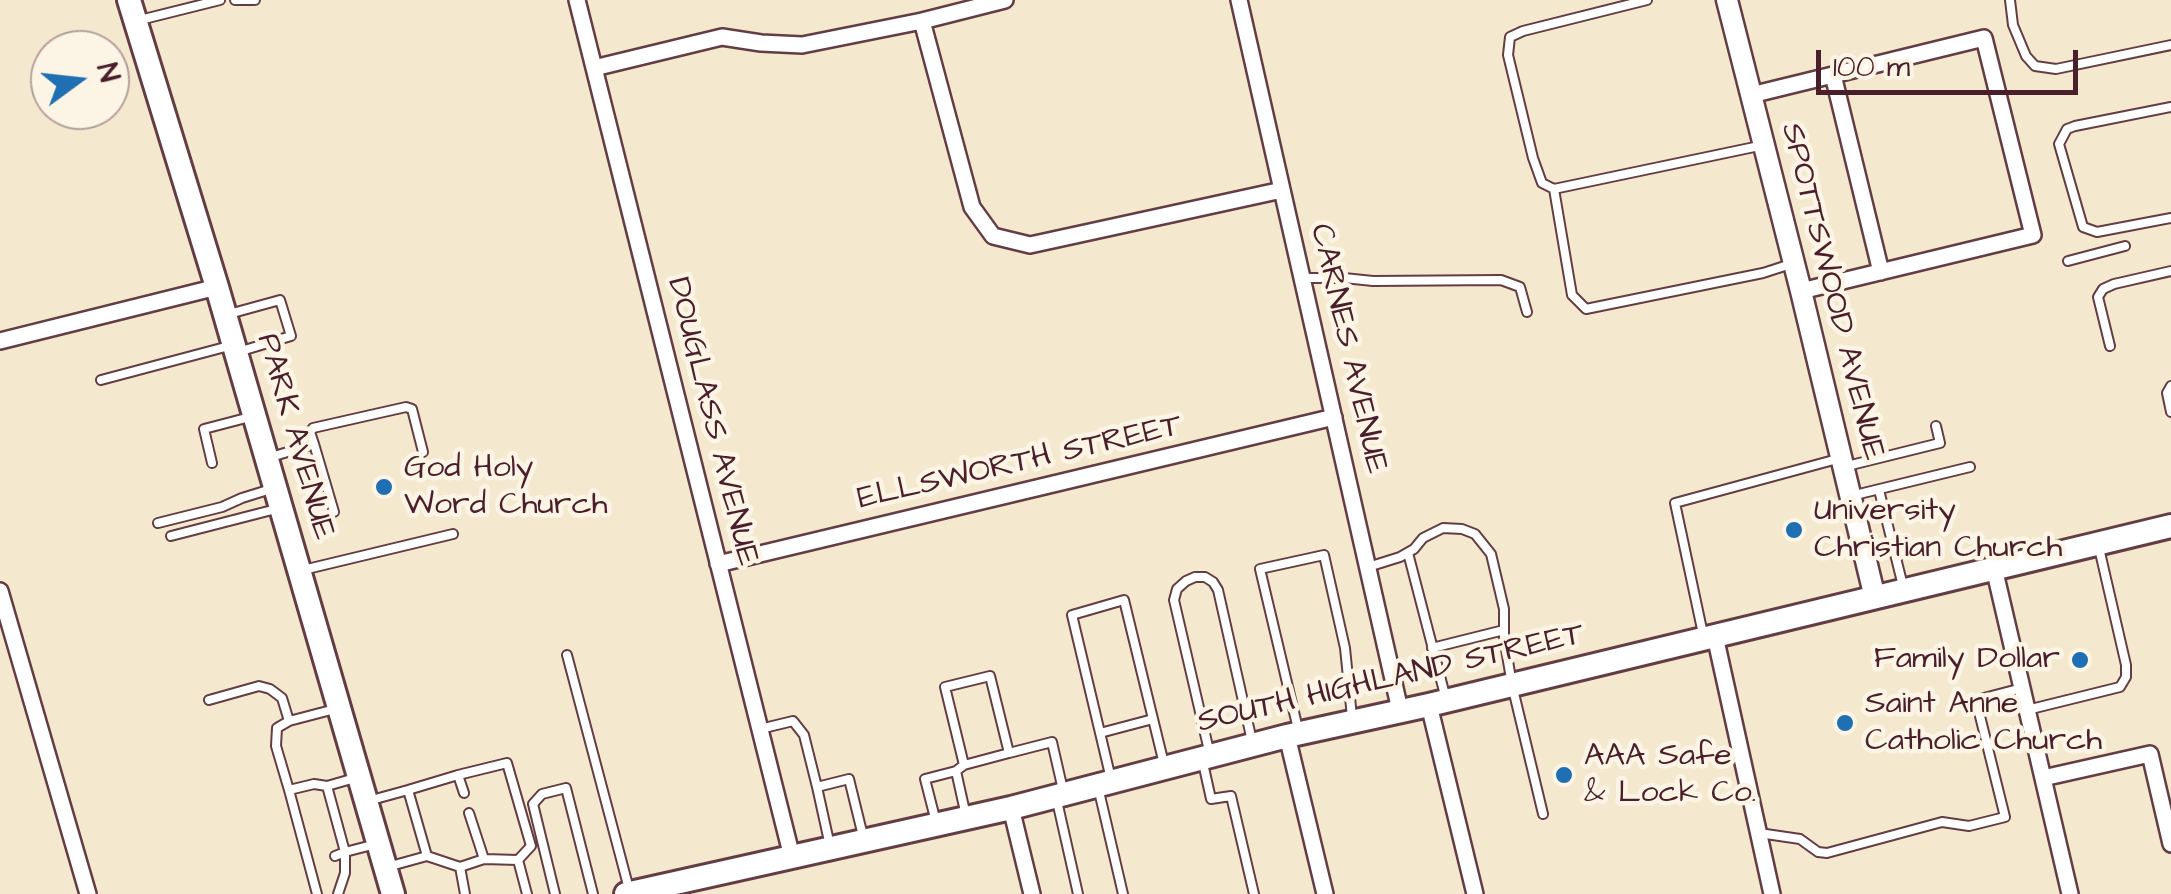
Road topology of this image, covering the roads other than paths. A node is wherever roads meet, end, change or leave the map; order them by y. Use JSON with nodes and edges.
{"nodes":[{"id":1,"x":220,"y":0,"type":"edge"},
{"id":2,"x":235,"y":0,"type":"edge"},
{"id":3,"x":255,"y":0,"type":"edge"},
{"id":4,"x":577,"y":0,"type":"edge"},
{"id":5,"x":1005,"y":0,"type":"edge"},
{"id":6,"x":1239,"y":0,"type":"edge"},
{"id":7,"x":1647,"y":0,"type":"edge"},
{"id":8,"x":1726,"y":0,"type":"edge"},
{"id":9,"x":2010,"y":0,"type":"edge"},
{"id":10,"x":132,"y":10,"type":"edge"},
{"id":11,"x":922,"y":21,"type":"junction"},
{"id":12,"x":2171,"y":44,"type":"edge"},
{"id":13,"x":594,"y":68,"type":"junction"},
{"id":14,"x":1833,"y":75,"type":"junction"},
{"id":15,"x":1751,"y":95,"type":"junction"},
{"id":16,"x":2171,"y":106,"type":"edge"},
{"id":17,"x":1764,"y":145,"type":"junction"},
{"id":18,"x":1554,"y":189,"type":"junction"},
{"id":19,"x":1282,"y":190,"type":"junction"},
{"id":20,"x":2171,"y":218,"type":"edge"},
{"id":21,"x":2096,"y":232,"type":"junction"},
{"id":22,"x":2125,"y":246,"type":"dead end"},
{"id":23,"x":2101,"y":252,"type":"junction"},
{"id":24,"x":2068,"y":260,"type":"dead end"},
{"id":25,"x":1794,"y":263,"type":"junction"},
{"id":26,"x":1881,"y":272,"type":"junction"},
{"id":27,"x":2171,"y":272,"type":"edge"},
{"id":28,"x":1302,"y":278,"type":"junction"},
{"id":29,"x":216,"y":287,"type":"junction"},
{"id":30,"x":1802,"y":291,"type":"junction"},
{"id":31,"x":1527,"y":312,"type":"dead end"},
{"id":32,"x":225,"y":316,"type":"junction"},
{"id":33,"x":0,"y":341,"type":"edge"},
{"id":34,"x":2110,"y":346,"type":"dead end"},
{"id":35,"x":235,"y":349,"type":"junction"},
{"id":36,"x":100,"y":380,"type":"dead end"},
{"id":37,"x":2171,"y":386,"type":"edge"},
{"id":38,"x":2171,"y":412,"type":"edge"},
{"id":39,"x":254,"y":416,"type":"junction"},
{"id":40,"x":1334,"y":416,"type":"junction"},
{"id":41,"x":1936,"y":426,"type":"dead end"},
{"id":42,"x":314,"y":444,"type":"junction"},
{"id":43,"x":423,"y":452,"type":"dead end"},
{"id":44,"x":266,"y":458,"type":"junction"},
{"id":45,"x":1842,"y":462,"type":"junction"},
{"id":46,"x":212,"y":463,"type":"dead end"},
{"id":47,"x":1970,"y":467,"type":"dead end"},
{"id":48,"x":1879,"y":490,"type":"junction"},
{"id":49,"x":1850,"y":496,"type":"junction"},
{"id":50,"x":278,"y":498,"type":"junction"},
{"id":51,"x":334,"y":512,"type":"dead end"},
{"id":52,"x":158,"y":523,"type":"dead end"},
{"id":53,"x":2171,"y":526,"type":"edge"},
{"id":54,"x":453,"y":534,"type":"dead end"},
{"id":55,"x":171,"y":536,"type":"dead end"},
{"id":56,"x":2099,"y":544,"type":"junction"},
{"id":57,"x":1408,"y":553,"type":"junction"},
{"id":58,"x":718,"y":564,"type":"junction"},
{"id":59,"x":1368,"y":567,"type":"junction"},
{"id":60,"x":1994,"y":568,"type":"junction"},
{"id":61,"x":299,"y":570,"type":"junction"},
{"id":62,"x":0,"y":591,"type":"edge"},
{"id":63,"x":1904,"y":591,"type":"junction"},
{"id":64,"x":1875,"y":598,"type":"junction"},
{"id":65,"x":1504,"y":630,"type":"junction"},
{"id":66,"x":1709,"y":637,"type":"junction"},
{"id":67,"x":1432,"y":648,"type":"junction"},
{"id":68,"x":567,"y":654,"type":"dead end"},
{"id":69,"x":1512,"y":685,"type":"junction"},
{"id":70,"x":2022,"y":688,"type":"junction"},
{"id":71,"x":209,"y":700,"type":"dead end"},
{"id":72,"x":1438,"y":702,"type":"junction"},
{"id":73,"x":339,"y":708,"type":"junction"},
{"id":74,"x":1400,"y":710,"type":"junction"},
{"id":75,"x":2027,"y":710,"type":"junction"},
{"id":76,"x":1153,"y":720,"type":"junction"},
{"id":77,"x":289,"y":722,"type":"junction"},
{"id":78,"x":1352,"y":722,"type":"junction"},
{"id":79,"x":760,"y":730,"type":"junction"},
{"id":80,"x":1100,"y":733,"type":"junction"},
{"id":81,"x":1293,"y":735,"type":"junction"},
{"id":82,"x":1252,"y":745,"type":"junction"},
{"id":83,"x":1009,"y":753,"type":"junction"},
{"id":84,"x":1206,"y":757,"type":"junction"},
{"id":85,"x":964,"y":765,"type":"junction"},
{"id":86,"x":1165,"y":768,"type":"junction"},
{"id":87,"x":956,"y":771,"type":"junction"},
{"id":88,"x":458,"y":775,"type":"junction"},
{"id":89,"x":359,"y":777,"type":"junction"},
{"id":90,"x":2043,"y":778,"type":"junction"},
{"id":91,"x":1104,"y":784,"type":"junction"},
{"id":92,"x":327,"y":786,"type":"junction"},
{"id":93,"x":817,"y":788,"type":"junction"},
{"id":94,"x":289,"y":790,"type":"junction"},
{"id":95,"x":408,"y":790,"type":"junction"},
{"id":96,"x":461,"y":792,"type":"dead end"},
{"id":97,"x":1060,"y":796,"type":"junction"},
{"id":98,"x":368,"y":802,"type":"junction"},
{"id":99,"x":424,"y":804,"type":"dead end"},
{"id":100,"x":412,"y":807,"type":"junction"},
{"id":101,"x":333,"y":808,"type":"junction"},
{"id":102,"x":1012,"y":808,"type":"junction"},
{"id":103,"x":322,"y":811,"type":"dead end"},
{"id":104,"x":470,"y":812,"type":"dead end"},
{"id":105,"x":1543,"y":814,"type":"dead end"},
{"id":106,"x":967,"y":818,"type":"junction"},
{"id":107,"x":936,"y":824,"type":"junction"},
{"id":108,"x":1759,"y":833,"type":"junction"},
{"id":109,"x":433,"y":834,"type":"dead end"},
{"id":110,"x":421,"y":838,"type":"junction"},
{"id":111,"x":864,"y":840,"type":"junction"},
{"id":112,"x":378,"y":843,"type":"junction"},
{"id":113,"x":2171,"y":844,"type":"edge"},
{"id":114,"x":830,"y":848,"type":"junction"},
{"id":115,"x":340,"y":854,"type":"junction"},
{"id":116,"x":426,"y":856,"type":"junction"},
{"id":117,"x":792,"y":857,"type":"junction"},
{"id":118,"x":484,"y":859,"type":"junction"},
{"id":119,"x":518,"y":860,"type":"junction"},
{"id":120,"x":385,"y":867,"type":"junction"},
{"id":121,"x":460,"y":867,"type":"junction"},
{"id":122,"x":714,"y":884,"type":"edge"},
{"id":123,"x":639,"y":892,"type":"edge"},
{"id":124,"x":88,"y":894,"type":"edge"},
{"id":125,"x":318,"y":894,"type":"edge"},
{"id":126,"x":338,"y":894,"type":"edge"},
{"id":127,"x":393,"y":894,"type":"edge"},
{"id":128,"x":465,"y":894,"type":"edge"},
{"id":129,"x":527,"y":894,"type":"edge"},
{"id":130,"x":555,"y":894,"type":"edge"},
{"id":131,"x":592,"y":894,"type":"edge"},
{"id":132,"x":1032,"y":894,"type":"edge"},
{"id":133,"x":1078,"y":894,"type":"edge"},
{"id":134,"x":1124,"y":894,"type":"edge"},
{"id":135,"x":1254,"y":894,"type":"edge"},
{"id":136,"x":1325,"y":894,"type":"edge"},
{"id":137,"x":1475,"y":894,"type":"edge"},
{"id":138,"x":1772,"y":894,"type":"edge"},
{"id":139,"x":2070,"y":894,"type":"edge"}],
"edges":[{"from":1,"to":10,"type":"lane"},
{"from":2,"to":3,"type":"lane"},
{"from":4,"to":13,"type":"street","name":"DOUGLASS AVENUE"},
{"from":5,"to":11,"type":"street"},
{"from":6,"to":19,"type":"street","name":"CARNES AVENUE"},
{"from":7,"to":18,"type":"lane"},
{"from":8,"to":15,"type":"street","name":"SPOTTSWOOD AVENUE"},
{"from":9,"to":12,"type":"lane"},
{"from":10,"to":29,"type":"main road","name":"PARK AVENUE"},
{"from":11,"to":13,"type":"street"},
{"from":11,"to":19,"type":"street"},
{"from":13,"to":58,"type":"street","name":"DOUGLASS AVENUE"},
{"from":14,"to":15,"type":"street"},
{"from":14,"to":26,"type":"street"},
{"from":14,"to":26,"type":"street"},
{"from":15,"to":17,"type":"street","name":"SPOTTSWOOD AVENUE"},
{"from":16,"to":21,"type":"lane"},
{"from":17,"to":18,"type":"lane"},
{"from":17,"to":25,"type":"street","name":"SPOTTSWOOD AVENUE"},
{"from":18,"to":25,"type":"lane"},
{"from":19,"to":28,"type":"street","name":"CARNES AVENUE"},
{"from":20,"to":21,"type":"lane"},
{"from":21,"to":23,"type":"lane"},
{"from":22,"to":23,"type":"lane"},
{"from":23,"to":24,"type":"lane"},
{"from":25,"to":30,"type":"street","name":"SPOTTSWOOD AVENUE"},
{"from":26,"to":30,"type":"street"},
{"from":27,"to":34,"type":"lane"},
{"from":28,"to":31,"type":"lane"},
{"from":28,"to":40,"type":"street","name":"CARNES AVENUE"},
{"from":29,"to":32,"type":"main road","name":"PARK AVENUE"},
{"from":29,"to":33,"type":"street"},
{"from":30,"to":45,"type":"street","name":"SPOTTSWOOD AVENUE"},
{"from":32,"to":35,"type":"main road","name":"PARK AVENUE"},
{"from":32,"to":35,"type":"lane"},
{"from":35,"to":36,"type":"lane"},
{"from":35,"to":39,"type":"main road","name":"PARK AVENUE"},
{"from":37,"to":38,"type":"lane"},
{"from":39,"to":44,"type":"main road","name":"PARK AVENUE"},
{"from":39,"to":46,"type":"lane"},
{"from":40,"to":58,"type":"street","name":"ELLSWORTH STREET"},
{"from":40,"to":59,"type":"street","name":"CARNES AVENUE"},
{"from":41,"to":45,"type":"lane"},
{"from":42,"to":43,"type":"lane"},
{"from":42,"to":44,"type":"lane"},
{"from":42,"to":51,"type":"lane"},
{"from":44,"to":50,"type":"main road","name":"PARK AVENUE"},
{"from":45,"to":49,"type":"street","name":"SPOTTSWOOD AVENUE"},
{"from":45,"to":66,"type":"lane"},
{"from":47,"to":48,"type":"lane"},
{"from":48,"to":49,"type":"lane"},
{"from":48,"to":63,"type":"lane"},
{"from":49,"to":64,"type":"street","name":"SPOTTSWOOD AVENUE"},
{"from":50,"to":52,"type":"lane"},
{"from":50,"to":55,"type":"lane"},
{"from":50,"to":61,"type":"main road","name":"PARK AVENUE"},
{"from":53,"to":56,"type":"main road","name":"SOUTH HIGHLAND STREET"},
{"from":54,"to":61,"type":"lane"},
{"from":56,"to":60,"type":"main road","name":"SOUTH HIGHLAND STREET"},
{"from":56,"to":75,"type":"lane"},
{"from":57,"to":59,"type":"lane"},
{"from":57,"to":65,"type":"lane"},
{"from":57,"to":67,"type":"lane"},
{"from":58,"to":79,"type":"street","name":"DOUGLASS AVENUE"},
{"from":59,"to":74,"type":"street","name":"CARNES AVENUE"},
{"from":60,"to":63,"type":"main road","name":"SOUTH HIGHLAND STREET"},
{"from":60,"to":70,"type":"street"},
{"from":61,"to":73,"type":"main road","name":"PARK AVENUE"},
{"from":62,"to":124,"type":"street"},
{"from":63,"to":64,"type":"main road","name":"SOUTH HIGHLAND STREET"},
{"from":64,"to":66,"type":"main road","name":"SOUTH HIGHLAND STREET"},
{"from":65,"to":67,"type":"lane"},
{"from":65,"to":69,"type":"lane"},
{"from":66,"to":69,"type":"main road","name":"SOUTH HIGHLAND STREET"},
{"from":66,"to":108,"type":"street"},
{"from":67,"to":72,"type":"lane"},
{"from":68,"to":123,"type":"lane"},
{"from":69,"to":72,"type":"main road","name":"SOUTH HIGHLAND STREET"},
{"from":69,"to":105,"type":"lane"},
{"from":70,"to":75,"type":"street"},
{"from":70,"to":108,"type":"lane"},
{"from":71,"to":77,"type":"lane"},
{"from":72,"to":74,"type":"main road","name":"SOUTH HIGHLAND STREET"},
{"from":72,"to":137,"type":"street"},
{"from":73,"to":77,"type":"lane"},
{"from":73,"to":89,"type":"main road","name":"PARK AVENUE"},
{"from":74,"to":78,"type":"main road","name":"SOUTH HIGHLAND STREET"},
{"from":75,"to":90,"type":"street"},
{"from":76,"to":80,"type":"lane"},
{"from":76,"to":80,"type":"lane"},
{"from":76,"to":86,"type":"lane"},
{"from":77,"to":94,"type":"lane"},
{"from":78,"to":81,"type":"main road","name":"SOUTH HIGHLAND STREET"},
{"from":78,"to":81,"type":"lane"},
{"from":79,"to":93,"type":"lane"},
{"from":79,"to":117,"type":"street","name":"DOUGLASS AVENUE"},
{"from":80,"to":91,"type":"lane"},
{"from":81,"to":82,"type":"main road","name":"SOUTH HIGHLAND STREET"},
{"from":81,"to":136,"type":"street"},
{"from":82,"to":84,"type":"main road","name":"SOUTH HIGHLAND STREET"},
{"from":82,"to":84,"type":"lane"},
{"from":83,"to":85,"type":"lane"},
{"from":83,"to":85,"type":"lane"},
{"from":83,"to":97,"type":"lane"},
{"from":84,"to":86,"type":"main road","name":"SOUTH HIGHLAND STREET"},
{"from":84,"to":135,"type":"lane"},
{"from":85,"to":87,"type":"lane"},
{"from":86,"to":91,"type":"main road","name":"SOUTH HIGHLAND STREET"},
{"from":87,"to":106,"type":"lane"},
{"from":87,"to":107,"type":"lane"},
{"from":88,"to":95,"type":"lane"},
{"from":88,"to":96,"type":"lane"},
{"from":88,"to":119,"type":"lane"},
{"from":89,"to":92,"type":"lane"},
{"from":89,"to":98,"type":"main road","name":"PARK AVENUE"},
{"from":90,"to":113,"type":"street"},
{"from":90,"to":139,"type":"street"},
{"from":91,"to":97,"type":"main road","name":"SOUTH HIGHLAND STREET"},
{"from":91,"to":134,"type":"lane"},
{"from":92,"to":94,"type":"lane"},
{"from":92,"to":101,"type":"lane"},
{"from":93,"to":111,"type":"lane"},
{"from":93,"to":114,"type":"lane"},
{"from":94,"to":125,"type":"lane"},
{"from":95,"to":98,"type":"lane"},
{"from":95,"to":100,"type":"lane"},
{"from":97,"to":102,"type":"main road","name":"SOUTH HIGHLAND STREET"},
{"from":97,"to":133,"type":"lane"},
{"from":98,"to":112,"type":"main road","name":"PARK AVENUE"},
{"from":99,"to":100,"type":"lane"},
{"from":100,"to":110,"type":"lane"},
{"from":101,"to":103,"type":"lane"},
{"from":101,"to":115,"type":"lane"},
{"from":102,"to":106,"type":"main road","name":"SOUTH HIGHLAND STREET"},
{"from":102,"to":132,"type":"street"},
{"from":104,"to":118,"type":"lane"},
{"from":106,"to":107,"type":"main road","name":"SOUTH HIGHLAND STREET"},
{"from":107,"to":111,"type":"main road","name":"SOUTH HIGHLAND STREET"},
{"from":108,"to":138,"type":"street"},
{"from":109,"to":110,"type":"lane"},
{"from":110,"to":116,"type":"lane"},
{"from":111,"to":114,"type":"main road","name":"SOUTH HIGHLAND STREET"},
{"from":112,"to":115,"type":"lane"},
{"from":112,"to":120,"type":"main road","name":"PARK AVENUE"},
{"from":114,"to":117,"type":"main road","name":"SOUTH HIGHLAND STREET"},
{"from":115,"to":126,"type":"lane"},
{"from":116,"to":120,"type":"lane"},
{"from":116,"to":121,"type":"lane"},
{"from":117,"to":122,"type":"main road","name":"SOUTH HIGHLAND STREET"},
{"from":118,"to":119,"type":"lane"},
{"from":118,"to":121,"type":"lane"},
{"from":119,"to":129,"type":"lane"},
{"from":120,"to":127,"type":"main road","name":"PARK AVENUE"},
{"from":121,"to":128,"type":"lane"},
{"from":122,"to":123,"type":"main road","name":"SOUTH HIGHLAND STREET"},
{"from":130,"to":131,"type":"lane"}]}
